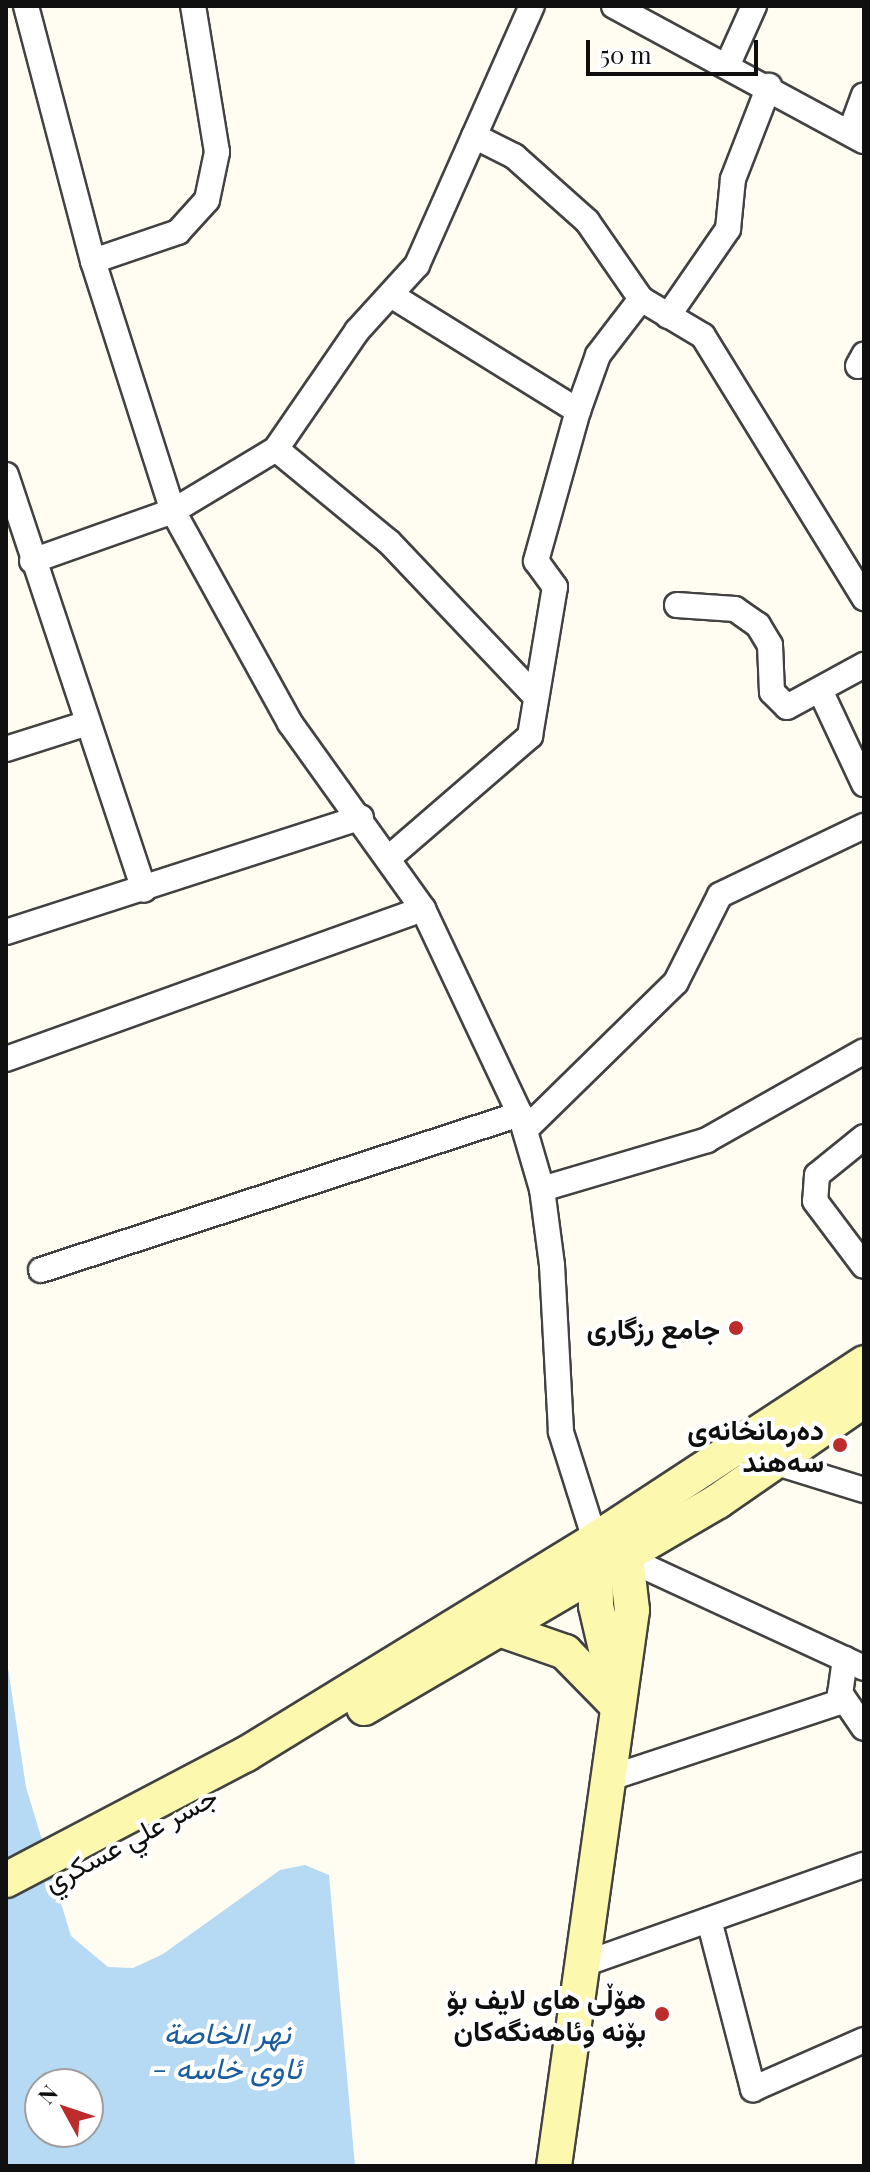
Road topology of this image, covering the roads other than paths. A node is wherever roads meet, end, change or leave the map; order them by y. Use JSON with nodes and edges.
{"nodes":[{"id":1,"x":26,"y":6,"type":"edge"},
{"id":2,"x":193,"y":6,"type":"edge"},
{"id":3,"x":532,"y":6,"type":"edge"},
{"id":4,"x":614,"y":6,"type":"edge"},
{"id":5,"x":754,"y":6,"type":"edge"},
{"id":6,"x":728,"y":64,"type":"junction"},
{"id":7,"x":769,"y":86,"type":"junction"},
{"id":8,"x":864,"y":95,"type":"edge"},
{"id":9,"x":474,"y":136,"type":"junction"},
{"id":10,"x":857,"y":137,"type":"edge"},
{"id":11,"x":93,"y":261,"type":"junction"},
{"id":12,"x":391,"y":295,"type":"junction"},
{"id":13,"x":641,"y":299,"type":"junction"},
{"id":14,"x":668,"y":316,"type":"junction"},
{"id":15,"x":578,"y":411,"type":"junction"},
{"id":16,"x":276,"y":449,"type":"junction"},
{"id":17,"x":6,"y":475,"type":"edge"},
{"id":18,"x":173,"y":511,"type":"junction"},
{"id":19,"x":32,"y":561,"type":"junction"},
{"id":20,"x":864,"y":598,"type":"edge"},
{"id":21,"x":677,"y":605,"type":"dead end"},
{"id":22,"x":864,"y":665,"type":"edge"},
{"id":23,"x":820,"y":690,"type":"junction"},
{"id":24,"x":535,"y":696,"type":"junction"},
{"id":25,"x":85,"y":724,"type":"junction"},
{"id":26,"x":6,"y":749,"type":"edge"},
{"id":27,"x":864,"y":784,"type":"edge"},
{"id":28,"x":361,"y":817,"type":"junction"},
{"id":29,"x":864,"y":826,"type":"edge"},
{"id":30,"x":391,"y":856,"type":"junction"},
{"id":31,"x":144,"y":890,"type":"junction"},
{"id":32,"x":423,"y":909,"type":"junction"},
{"id":33,"x":6,"y":932,"type":"edge"},
{"id":34,"x":864,"y":1051,"type":"edge"},
{"id":35,"x":6,"y":1059,"type":"edge"},
{"id":36,"x":523,"y":1122,"type":"junction"},
{"id":37,"x":864,"y":1137,"type":"edge"},
{"id":38,"x":542,"y":1189,"type":"junction"},
{"id":39,"x":864,"y":1266,"type":"edge"},
{"id":40,"x":41,"y":1270,"type":"dead end"},
{"id":41,"x":864,"y":1363,"type":"edge"},
{"id":42,"x":864,"y":1400,"type":"edge"},
{"id":43,"x":774,"y":1462,"type":"junction"},
{"id":44,"x":698,"y":1471,"type":"junction"},
{"id":45,"x":864,"y":1490,"type":"edge"},
{"id":46,"x":718,"y":1501,"type":"junction"},
{"id":47,"x":595,"y":1540,"type":"junction"},
{"id":48,"x":626,"y":1558,"type":"junction"},
{"id":49,"x":592,"y":1576,"type":"junction"},
{"id":50,"x":499,"y":1629,"type":"junction"},
{"id":51,"x":854,"y":1664,"type":"edge"},
{"id":52,"x":615,"y":1697,"type":"junction"},
{"id":53,"x":843,"y":1701,"type":"junction"},
{"id":54,"x":864,"y":1728,"type":"edge"},
{"id":55,"x":250,"y":1764,"type":"junction"},
{"id":56,"x":604,"y":1780,"type":"junction"},
{"id":57,"x":864,"y":1865,"type":"edge"},
{"id":58,"x":6,"y":1880,"type":"edge"},
{"id":59,"x":6,"y":1903,"type":"edge"},
{"id":60,"x":709,"y":1920,"type":"junction"},
{"id":61,"x":581,"y":1965,"type":"junction"},
{"id":62,"x":864,"y":2040,"type":"edge"},
{"id":63,"x":554,"y":2166,"type":"edge"}],
"edges":[{"from":1,"to":11,"type":"street"},
{"from":2,"to":11,"type":"street"},
{"from":3,"to":9,"type":"street"},
{"from":4,"to":6,"type":"street"},
{"from":5,"to":6,"type":"street"},
{"from":6,"to":7,"type":"street"},
{"from":7,"to":10,"type":"street"},
{"from":7,"to":14,"type":"street"},
{"from":8,"to":10,"type":"street"},
{"from":9,"to":12,"type":"street"},
{"from":9,"to":13,"type":"street"},
{"from":11,"to":18,"type":"street"},
{"from":12,"to":15,"type":"street"},
{"from":12,"to":16,"type":"street"},
{"from":13,"to":14,"type":"street"},
{"from":13,"to":15,"type":"street"},
{"from":14,"to":20,"type":"street"},
{"from":15,"to":24,"type":"street"},
{"from":16,"to":18,"type":"street"},
{"from":16,"to":24,"type":"street"},
{"from":17,"to":19,"type":"street"},
{"from":18,"to":19,"type":"street"},
{"from":18,"to":28,"type":"street"},
{"from":19,"to":25,"type":"street"},
{"from":21,"to":23,"type":"street"},
{"from":22,"to":23,"type":"street"},
{"from":23,"to":27,"type":"street"},
{"from":24,"to":30,"type":"street"},
{"from":25,"to":26,"type":"street"},
{"from":25,"to":31,"type":"street"},
{"from":28,"to":30,"type":"street"},
{"from":28,"to":31,"type":"street"},
{"from":29,"to":36,"type":"street"},
{"from":30,"to":32,"type":"street"},
{"from":31,"to":33,"type":"street"},
{"from":32,"to":35,"type":"street"},
{"from":32,"to":36,"type":"street"},
{"from":34,"to":38,"type":"street"},
{"from":36,"to":38,"type":"street"},
{"from":36,"to":40,"type":"street"},
{"from":37,"to":39,"type":"street"},
{"from":38,"to":47,"type":"street"},
{"from":41,"to":44,"type":"main road"},
{"from":42,"to":43,"type":"main road"},
{"from":43,"to":45,"type":"street"},
{"from":43,"to":46,"type":"main road"},
{"from":44,"to":46,"type":"main road"},
{"from":44,"to":47,"type":"main road"},
{"from":46,"to":48,"type":"main road"},
{"from":47,"to":48,"type":"main road"},
{"from":47,"to":49,"type":"main road"},
{"from":47,"to":55,"type":"main road"},
{"from":48,"to":49,"type":"main road"},
{"from":48,"to":51,"type":"street"},
{"from":48,"to":52,"type":"main road"},
{"from":49,"to":50,"type":"main road"},
{"from":49,"to":52,"type":"main road"},
{"from":50,"to":52,"type":"main road"},
{"from":50,"to":55,"type":"main road"},
{"from":51,"to":53,"type":"street"},
{"from":52,"to":56,"type":"main road"},
{"from":53,"to":54,"type":"street"},
{"from":53,"to":56,"type":"street"},
{"from":55,"to":58,"type":"main road","name":"جسر علي عسكري"},
{"from":55,"to":59,"type":"main road","name":"جسر علي عسكري"},
{"from":56,"to":61,"type":"main road"},
{"from":57,"to":60,"type":"street"},
{"from":60,"to":61,"type":"street"},
{"from":60,"to":62,"type":"street"},
{"from":61,"to":63,"type":"main road"}]}
